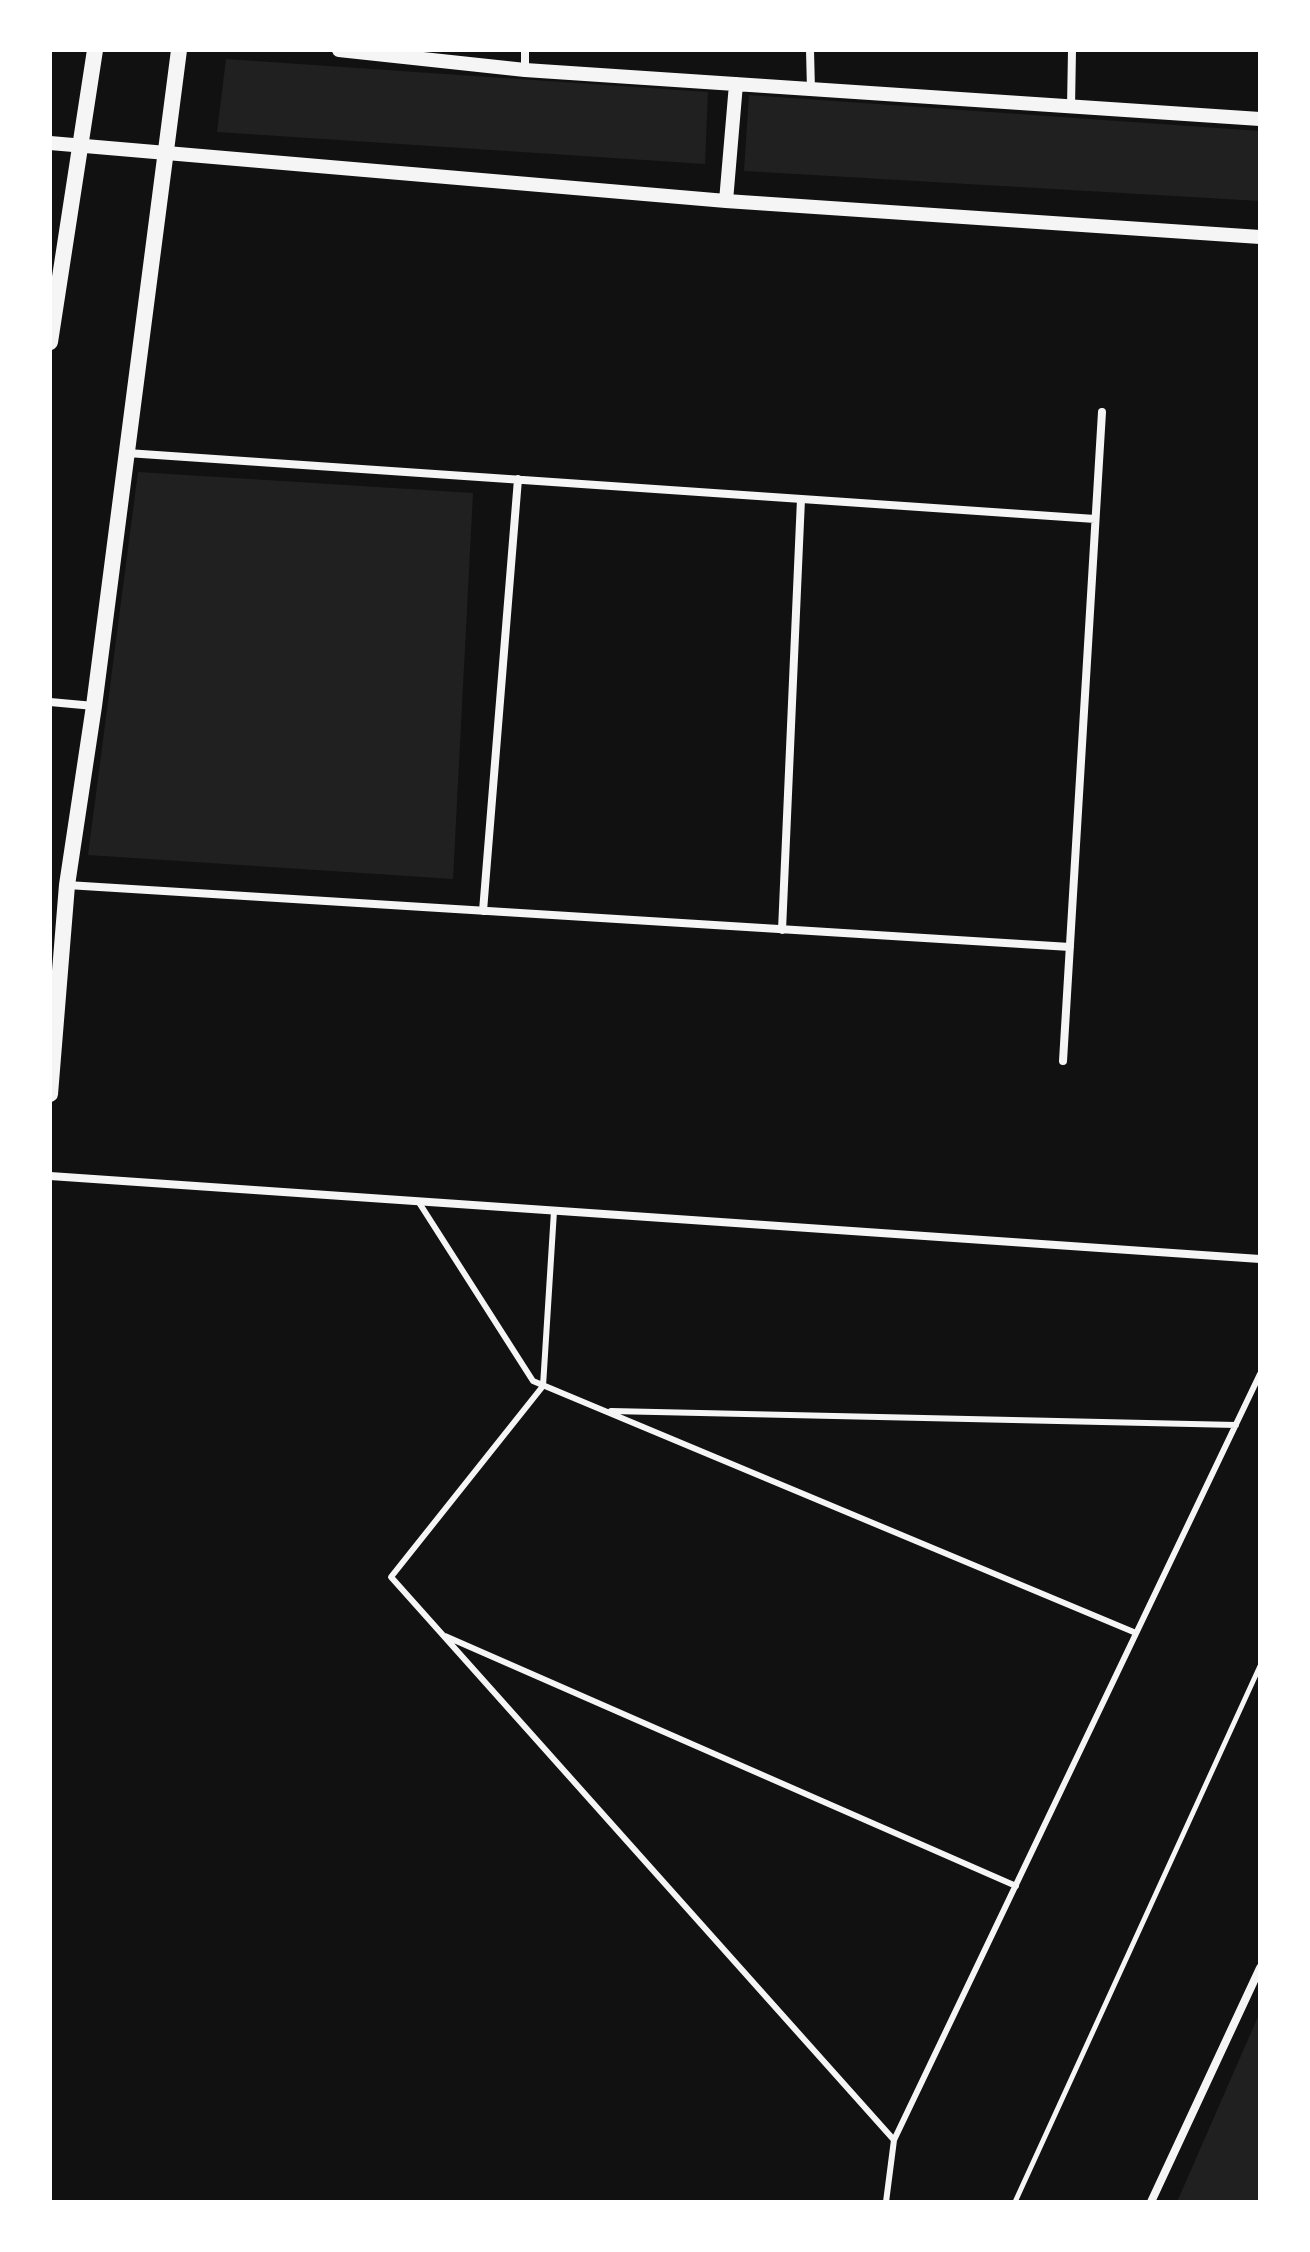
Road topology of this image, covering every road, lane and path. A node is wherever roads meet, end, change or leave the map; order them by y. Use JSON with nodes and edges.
{"nodes":[{"id":1,"x":95,"y":50,"type":"edge"},
{"id":2,"x":179,"y":50,"type":"edge"},
{"id":3,"x":339,"y":50,"type":"edge"},
{"id":4,"x":525,"y":50,"type":"edge"},
{"id":5,"x":810,"y":50,"type":"edge"},
{"id":6,"x":1072,"y":50,"type":"edge"},
{"id":7,"x":525,"y":70,"type":"junction"},
{"id":8,"x":736,"y":84,"type":"junction"},
{"id":9,"x":811,"y":90,"type":"junction"},
{"id":10,"x":1071,"y":107,"type":"junction"},
{"id":11,"x":1260,"y":119,"type":"edge"},
{"id":12,"x":50,"y":143,"type":"edge"},
{"id":13,"x":81,"y":146,"type":"junction"},
{"id":14,"x":163,"y":150,"type":"junction"},
{"id":15,"x":726,"y":201,"type":"junction"},
{"id":16,"x":1260,"y":237,"type":"edge"},
{"id":17,"x":50,"y":342,"type":"edge"},
{"id":18,"x":1102,"y":412,"type":"dead end"},
{"id":19,"x":127,"y":453,"type":"junction"},
{"id":20,"x":518,"y":479,"type":"junction"},
{"id":21,"x":801,"y":499,"type":"junction"},
{"id":22,"x":1095,"y":519,"type":"junction"},
{"id":23,"x":50,"y":702,"type":"edge"},
{"id":24,"x":94,"y":706,"type":"junction"},
{"id":25,"x":67,"y":885,"type":"junction"},
{"id":26,"x":483,"y":911,"type":"junction"},
{"id":27,"x":782,"y":930,"type":"junction"},
{"id":28,"x":1070,"y":947,"type":"junction"},
{"id":29,"x":1063,"y":1061,"type":"dead end"},
{"id":30,"x":50,"y":1094,"type":"edge"},
{"id":31,"x":50,"y":1176,"type":"edge"},
{"id":32,"x":418,"y":1201,"type":"junction"},
{"id":33,"x":554,"y":1211,"type":"junction"},
{"id":34,"x":1260,"y":1259,"type":"edge"},
{"id":35,"x":1260,"y":1374,"type":"edge"},
{"id":36,"x":543,"y":1386,"type":"junction"},
{"id":37,"x":605,"y":1411,"type":"junction"},
{"id":38,"x":1236,"y":1425,"type":"junction"},
{"id":39,"x":1136,"y":1633,"type":"junction"},
{"id":40,"x":442,"y":1634,"type":"junction"},
{"id":41,"x":1259,"y":1668,"type":"edge"},
{"id":42,"x":1016,"y":1886,"type":"junction"},
{"id":43,"x":1260,"y":1968,"type":"edge"},
{"id":44,"x":894,"y":2140,"type":"junction"},
{"id":45,"x":886,"y":2202,"type":"edge"},
{"id":46,"x":1015,"y":2202,"type":"edge"},
{"id":47,"x":1151,"y":2202,"type":"edge"}],
"edges":[{"from":1,"to":13,"type":"main road"},
{"from":2,"to":14,"type":"main road"},
{"from":3,"to":7,"type":"street"},
{"from":4,"to":7,"type":"street"},
{"from":5,"to":9,"type":"street"},
{"from":6,"to":10,"type":"street"},
{"from":7,"to":8,"type":"street"},
{"from":8,"to":9,"type":"street"},
{"from":8,"to":15,"type":"street"},
{"from":9,"to":10,"type":"street"},
{"from":10,"to":11,"type":"street"},
{"from":12,"to":13,"type":"street"},
{"from":13,"to":14,"type":"street"},
{"from":13,"to":17,"type":"main road"},
{"from":14,"to":15,"type":"street"},
{"from":14,"to":19,"type":"main road"},
{"from":15,"to":16,"type":"street"},
{"from":18,"to":22,"type":"street"},
{"from":19,"to":20,"type":"street"},
{"from":19,"to":24,"type":"main road"},
{"from":20,"to":21,"type":"street"},
{"from":20,"to":26,"type":"street"},
{"from":21,"to":22,"type":"street"},
{"from":21,"to":27,"type":"street"},
{"from":22,"to":28,"type":"street"},
{"from":23,"to":24,"type":"street"},
{"from":24,"to":25,"type":"main road"},
{"from":25,"to":26,"type":"street"},
{"from":25,"to":30,"type":"main road"},
{"from":26,"to":27,"type":"street"},
{"from":27,"to":28,"type":"street"},
{"from":28,"to":29,"type":"street"},
{"from":31,"to":32,"type":"street"},
{"from":32,"to":33,"type":"street"},
{"from":32,"to":36,"type":"lane"},
{"from":33,"to":34,"type":"street"},
{"from":33,"to":36,"type":"lane"},
{"from":35,"to":38,"type":"lane"},
{"from":36,"to":37,"type":"lane"},
{"from":36,"to":40,"type":"lane"},
{"from":37,"to":38,"type":"lane"},
{"from":37,"to":39,"type":"lane"},
{"from":38,"to":39,"type":"lane"},
{"from":39,"to":42,"type":"lane"},
{"from":40,"to":42,"type":"lane"},
{"from":40,"to":44,"type":"lane"},
{"from":41,"to":46,"type":"path"},
{"from":42,"to":44,"type":"lane"},
{"from":43,"to":47,"type":"street"},
{"from":44,"to":45,"type":"lane"}]}
